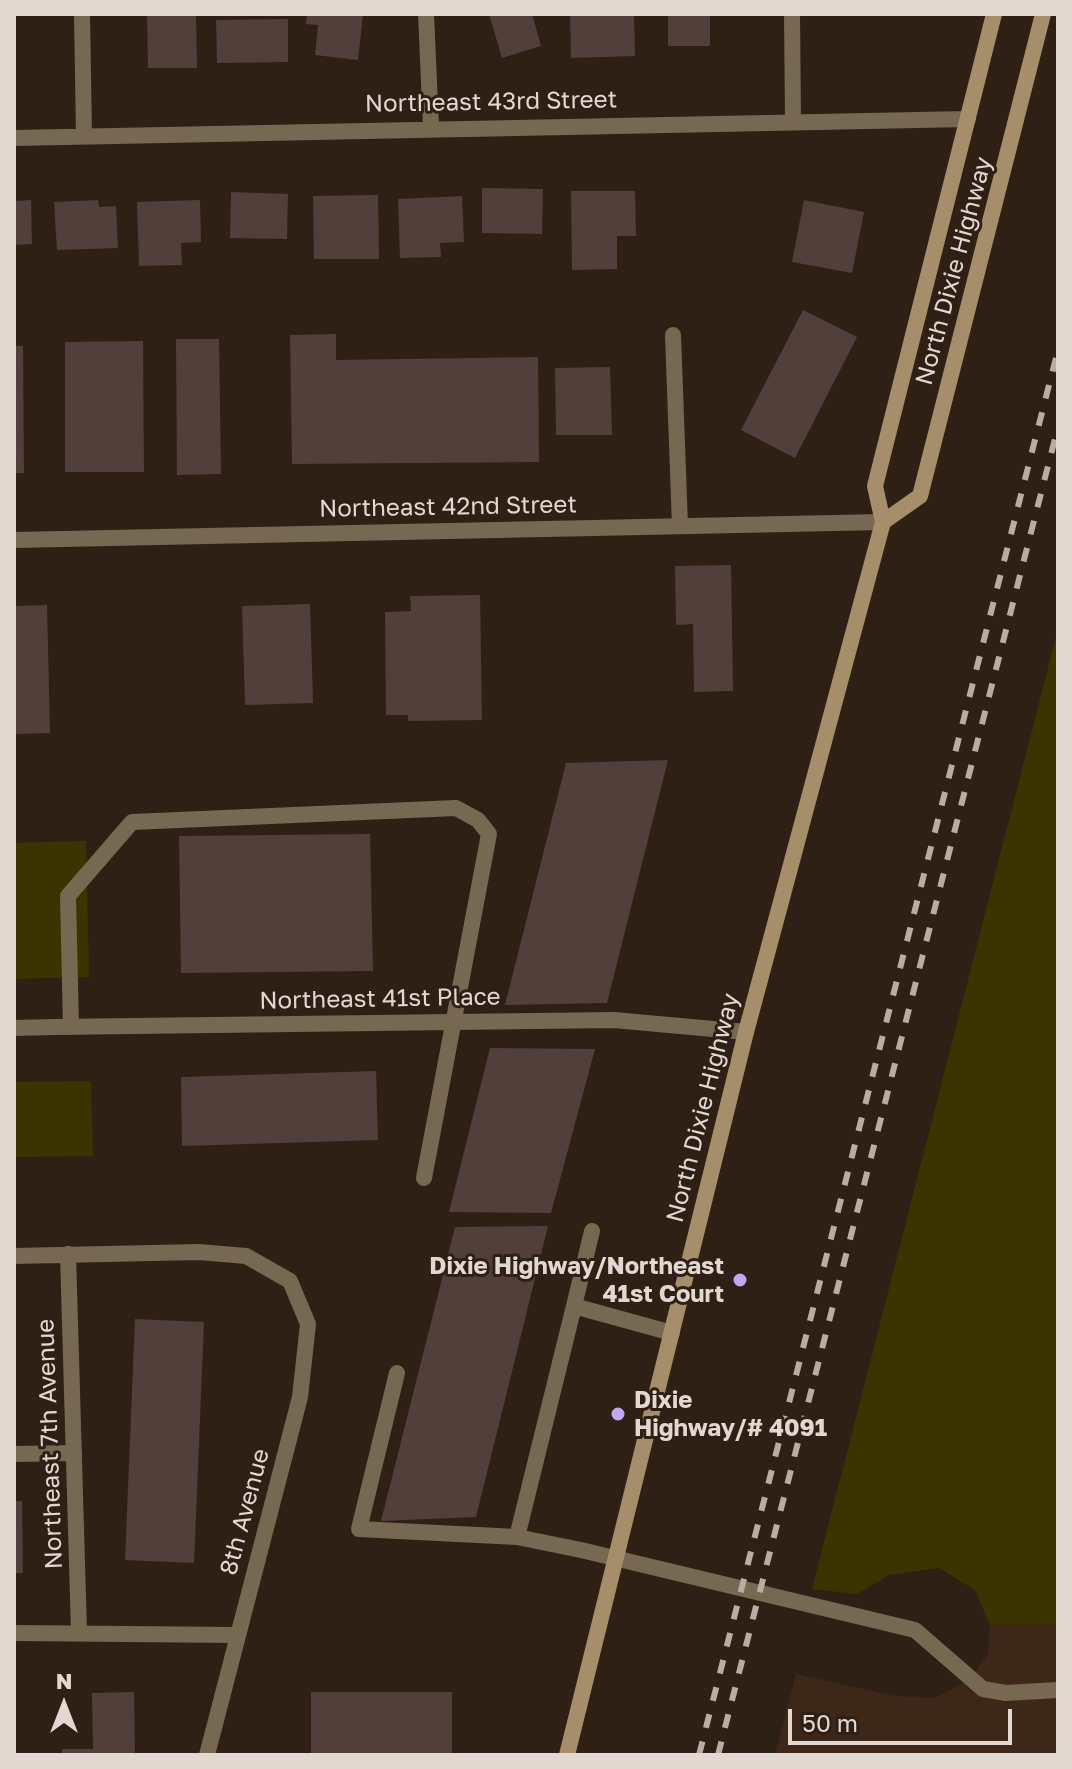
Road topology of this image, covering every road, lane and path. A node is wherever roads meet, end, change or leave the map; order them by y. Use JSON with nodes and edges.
{"nodes":[{"id":1,"x":82,"y":14,"type":"edge"},
{"id":2,"x":426,"y":14,"type":"edge"},
{"id":3,"x":792,"y":14,"type":"edge"},
{"id":4,"x":994,"y":14,"type":"edge"},
{"id":5,"x":1043,"y":14,"type":"edge"},
{"id":6,"x":968,"y":119,"type":"junction"},
{"id":7,"x":793,"y":121,"type":"junction"},
{"id":8,"x":431,"y":127,"type":"junction"},
{"id":9,"x":84,"y":136,"type":"junction"},
{"id":10,"x":14,"y":138,"type":"edge"},
{"id":11,"x":673,"y":335,"type":"dead end"},
{"id":12,"x":883,"y":522,"type":"junction"},
{"id":13,"x":680,"y":526,"type":"junction"},
{"id":14,"x":14,"y":540,"type":"edge"},
{"id":15,"x":456,"y":1022,"type":"junction"},
{"id":16,"x":71,"y":1027,"type":"junction"},
{"id":17,"x":14,"y":1028,"type":"edge"},
{"id":18,"x":746,"y":1032,"type":"junction"},
{"id":19,"x":424,"y":1178,"type":"dead end"},
{"id":20,"x":592,"y":1231,"type":"dead end"},
{"id":21,"x":68,"y":1254,"type":"junction"},
{"id":22,"x":14,"y":1256,"type":"edge"},
{"id":23,"x":574,"y":1306,"type":"junction"},
{"id":24,"x":672,"y":1333,"type":"junction"},
{"id":25,"x":397,"y":1373,"type":"dead end"},
{"id":26,"x":74,"y":1453,"type":"junction"},
{"id":27,"x":14,"y":1454,"type":"edge"},
{"id":28,"x":517,"y":1537,"type":"junction"},
{"id":29,"x":616,"y":1558,"type":"junction"},
{"id":30,"x":79,"y":1632,"type":"junction"},
{"id":31,"x":14,"y":1633,"type":"edge"},
{"id":32,"x":237,"y":1635,"type":"junction"},
{"id":33,"x":1058,"y":1690,"type":"edge"},
{"id":34,"x":207,"y":1755,"type":"edge"},
{"id":35,"x":567,"y":1755,"type":"edge"}],
"edges":[{"from":1,"to":9,"type":"street"},
{"from":2,"to":8,"type":"street"},
{"from":3,"to":7,"type":"street"},
{"from":4,"to":6,"type":"main road","name":"North Dixie Highway"},
{"from":5,"to":12,"type":"main road","name":"North Dixie Highway"},
{"from":6,"to":7,"type":"street","name":"Northeast 43rd Street"},
{"from":6,"to":12,"type":"main road","name":"North Dixie Highway"},
{"from":7,"to":8,"type":"street","name":"Northeast 43rd Street"},
{"from":8,"to":9,"type":"street","name":"Northeast 43rd Street"},
{"from":9,"to":10,"type":"street","name":"Northeast 43rd Street"},
{"from":11,"to":13,"type":"street"},
{"from":12,"to":13,"type":"street","name":"Northeast 42nd Street"},
{"from":12,"to":18,"type":"main road","name":"North Dixie Highway"},
{"from":13,"to":14,"type":"street","name":"Northeast 42nd Street"},
{"from":15,"to":16,"type":"street","name":"Northeast 41st Place"},
{"from":15,"to":16,"type":"street"},
{"from":15,"to":18,"type":"street","name":"Northeast 41st Place"},
{"from":15,"to":19,"type":"street"},
{"from":16,"to":17,"type":"street","name":"Northeast 41st Place"},
{"from":18,"to":24,"type":"main road","name":"North Dixie Highway"},
{"from":20,"to":23,"type":"street"},
{"from":21,"to":22,"type":"street"},
{"from":21,"to":26,"type":"street","name":"Northeast 7th Avenue"},
{"from":21,"to":32,"type":"street","name":"8th Avenue"},
{"from":23,"to":24,"type":"street"},
{"from":23,"to":28,"type":"street"},
{"from":24,"to":29,"type":"main road","name":"North Dixie Highway"},
{"from":25,"to":28,"type":"street"},
{"from":26,"to":27,"type":"street"},
{"from":26,"to":30,"type":"street","name":"Northeast 7th Avenue"},
{"from":28,"to":29,"type":"street"},
{"from":29,"to":33,"type":"street"},
{"from":29,"to":35,"type":"main road","name":"North Dixie Highway"},
{"from":30,"to":31,"type":"street"},
{"from":30,"to":32,"type":"street"},
{"from":32,"to":34,"type":"street","name":"8th Avenue"}]}
